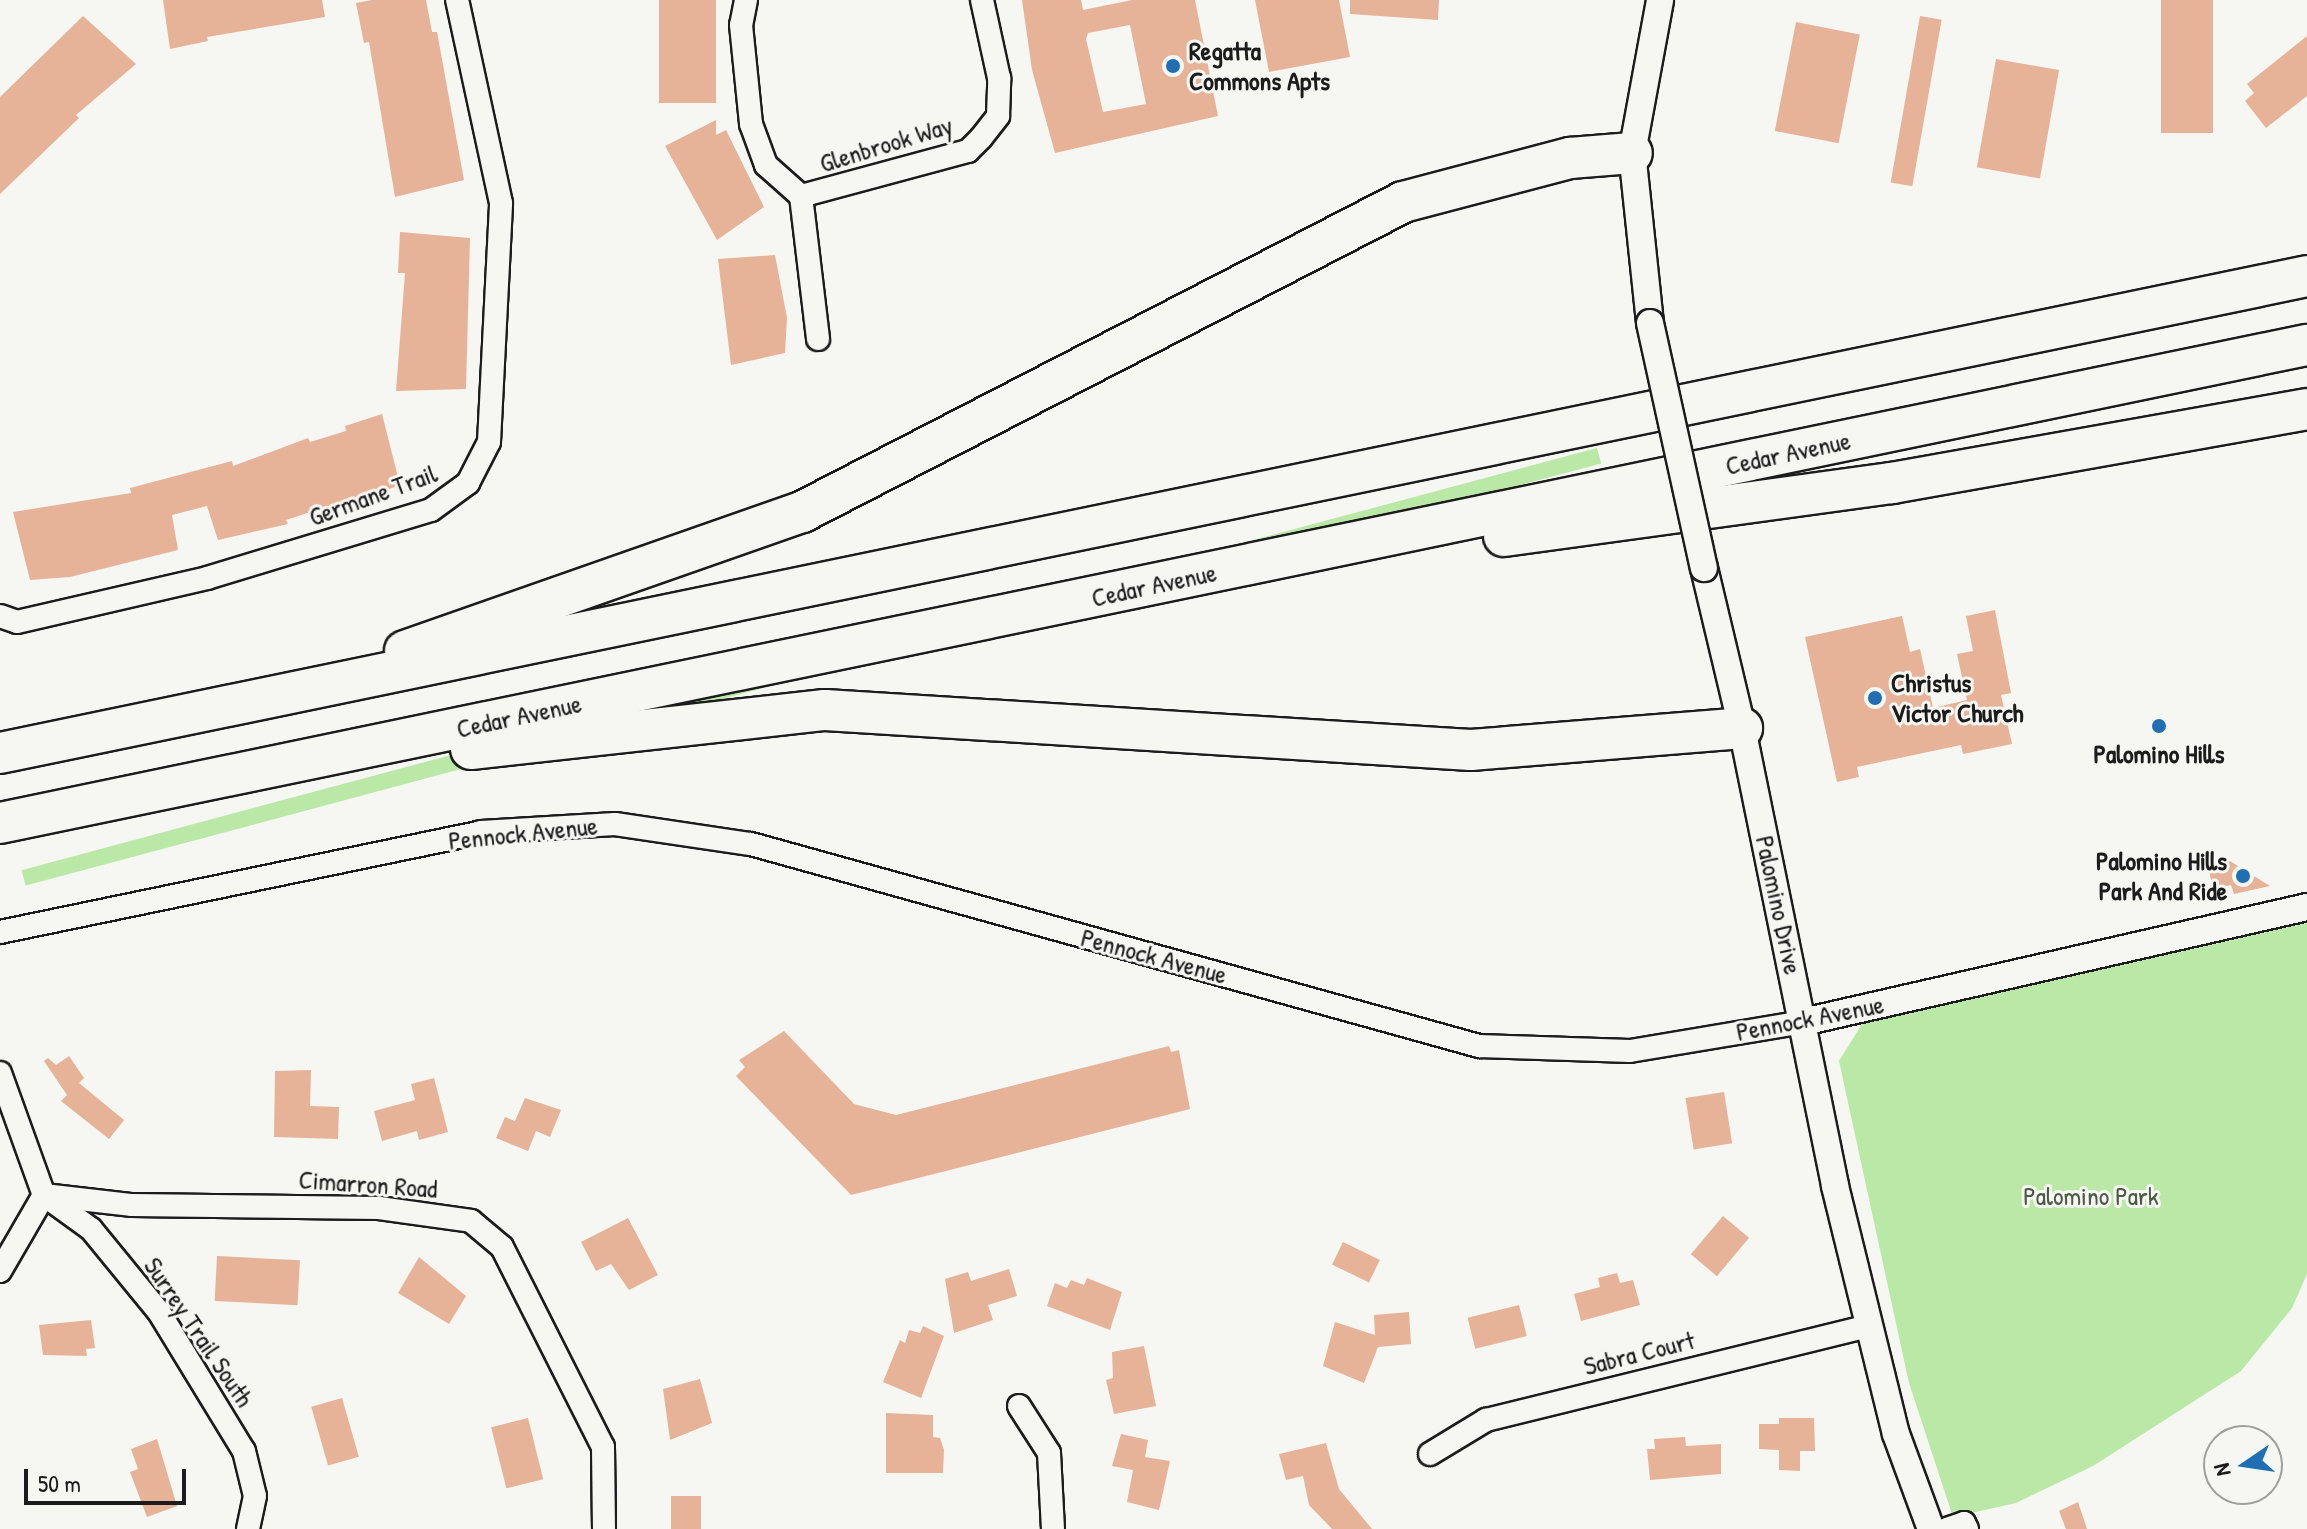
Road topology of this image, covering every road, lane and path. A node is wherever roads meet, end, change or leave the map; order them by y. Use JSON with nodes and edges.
{"nodes":[{"id":1,"x":457,"y":0,"type":"edge"},
{"id":2,"x":746,"y":0,"type":"edge"},
{"id":3,"x":982,"y":0,"type":"edge"},
{"id":4,"x":1660,"y":0,"type":"edge"},
{"id":5,"x":1632,"y":153,"type":"junction"},
{"id":6,"x":801,"y":196,"type":"junction"},
{"id":7,"x":2307,"y":252,"type":"edge"},
{"id":8,"x":2307,"y":276,"type":"edge"},
{"id":9,"x":2046,"y":329,"type":"junction"},
{"id":10,"x":818,"y":339,"type":"dead end"},
{"id":11,"x":2307,"y":345,"type":"edge"},
{"id":12,"x":2307,"y":409,"type":"edge"},
{"id":13,"x":1321,"y":551,"type":"junction"},
{"id":14,"x":0,"y":616,"type":"edge"},
{"id":15,"x":265,"y":701,"type":"junction"},
{"id":16,"x":1742,"y":728,"type":"junction"},
{"id":17,"x":0,"y":753,"type":"edge"},
{"id":18,"x":240,"y":774,"type":"junction"},
{"id":19,"x":0,"y":823,"type":"edge"},
{"id":20,"x":2307,"y":907,"type":"edge"},
{"id":21,"x":0,"y":932,"type":"edge"},
{"id":22,"x":1803,"y":1022,"type":"junction"},
{"id":23,"x":0,"y":1073,"type":"edge"},
{"id":24,"x":44,"y":1195,"type":"junction"},
{"id":25,"x":0,"y":1271,"type":"edge"},
{"id":26,"x":1869,"y":1326,"type":"junction"},
{"id":27,"x":1019,"y":1406,"type":"dead end"},
{"id":28,"x":1430,"y":1454,"type":"dead end"},
{"id":29,"x":248,"y":1529,"type":"edge"},
{"id":30,"x":604,"y":1529,"type":"edge"},
{"id":31,"x":1053,"y":1529,"type":"edge"},
{"id":32,"x":1931,"y":1529,"type":"edge"},
{"id":33,"x":1947,"y":1529,"type":"edge"},
{"id":34,"x":1967,"y":1529,"type":"edge"}],
"edges":[{"from":1,"to":14,"type":"street","name":"Germane Trail"},
{"from":2,"to":6,"type":"street","name":"Glenbrook Way"},
{"from":3,"to":6,"type":"street","name":"Glenbrook Way"},
{"from":4,"to":5,"type":"street","name":"Palomino Drive"},
{"from":5,"to":15,"type":"highway"},
{"from":5,"to":16,"type":"street","name":"Palomino Drive","bridge":true},
{"from":6,"to":10,"type":"street","name":"Glenbrook Way"},
{"from":7,"to":9,"type":"highway"},
{"from":8,"to":9,"type":"highway"},
{"from":9,"to":15,"type":"highway"},
{"from":11,"to":13,"type":"highway","name":"Cedar Avenue"},
{"from":12,"to":13,"type":"highway"},
{"from":13,"to":18,"type":"highway","name":"Cedar Avenue"},
{"from":15,"to":17,"type":"highway"},
{"from":16,"to":18,"type":"highway"},
{"from":16,"to":22,"type":"street","name":"Palomino Drive"},
{"from":18,"to":19,"type":"highway","name":"Cedar Avenue"},
{"from":20,"to":22,"type":"street","name":"Pennock Avenue"},
{"from":21,"to":22,"type":"street","name":"Pennock Avenue"},
{"from":22,"to":26,"type":"street","name":"Palomino Drive"},
{"from":23,"to":24,"type":"street"},
{"from":24,"to":25,"type":"street"},
{"from":24,"to":29,"type":"street","name":"Surrey Trail South"},
{"from":24,"to":30,"type":"street","name":"Cimarron Road"},
{"from":26,"to":28,"type":"street","name":"Sabra Court"},
{"from":26,"to":32,"type":"street","name":"Palomino Drive"},
{"from":27,"to":31,"type":"street"},
{"from":33,"to":34,"type":"street"}]}
